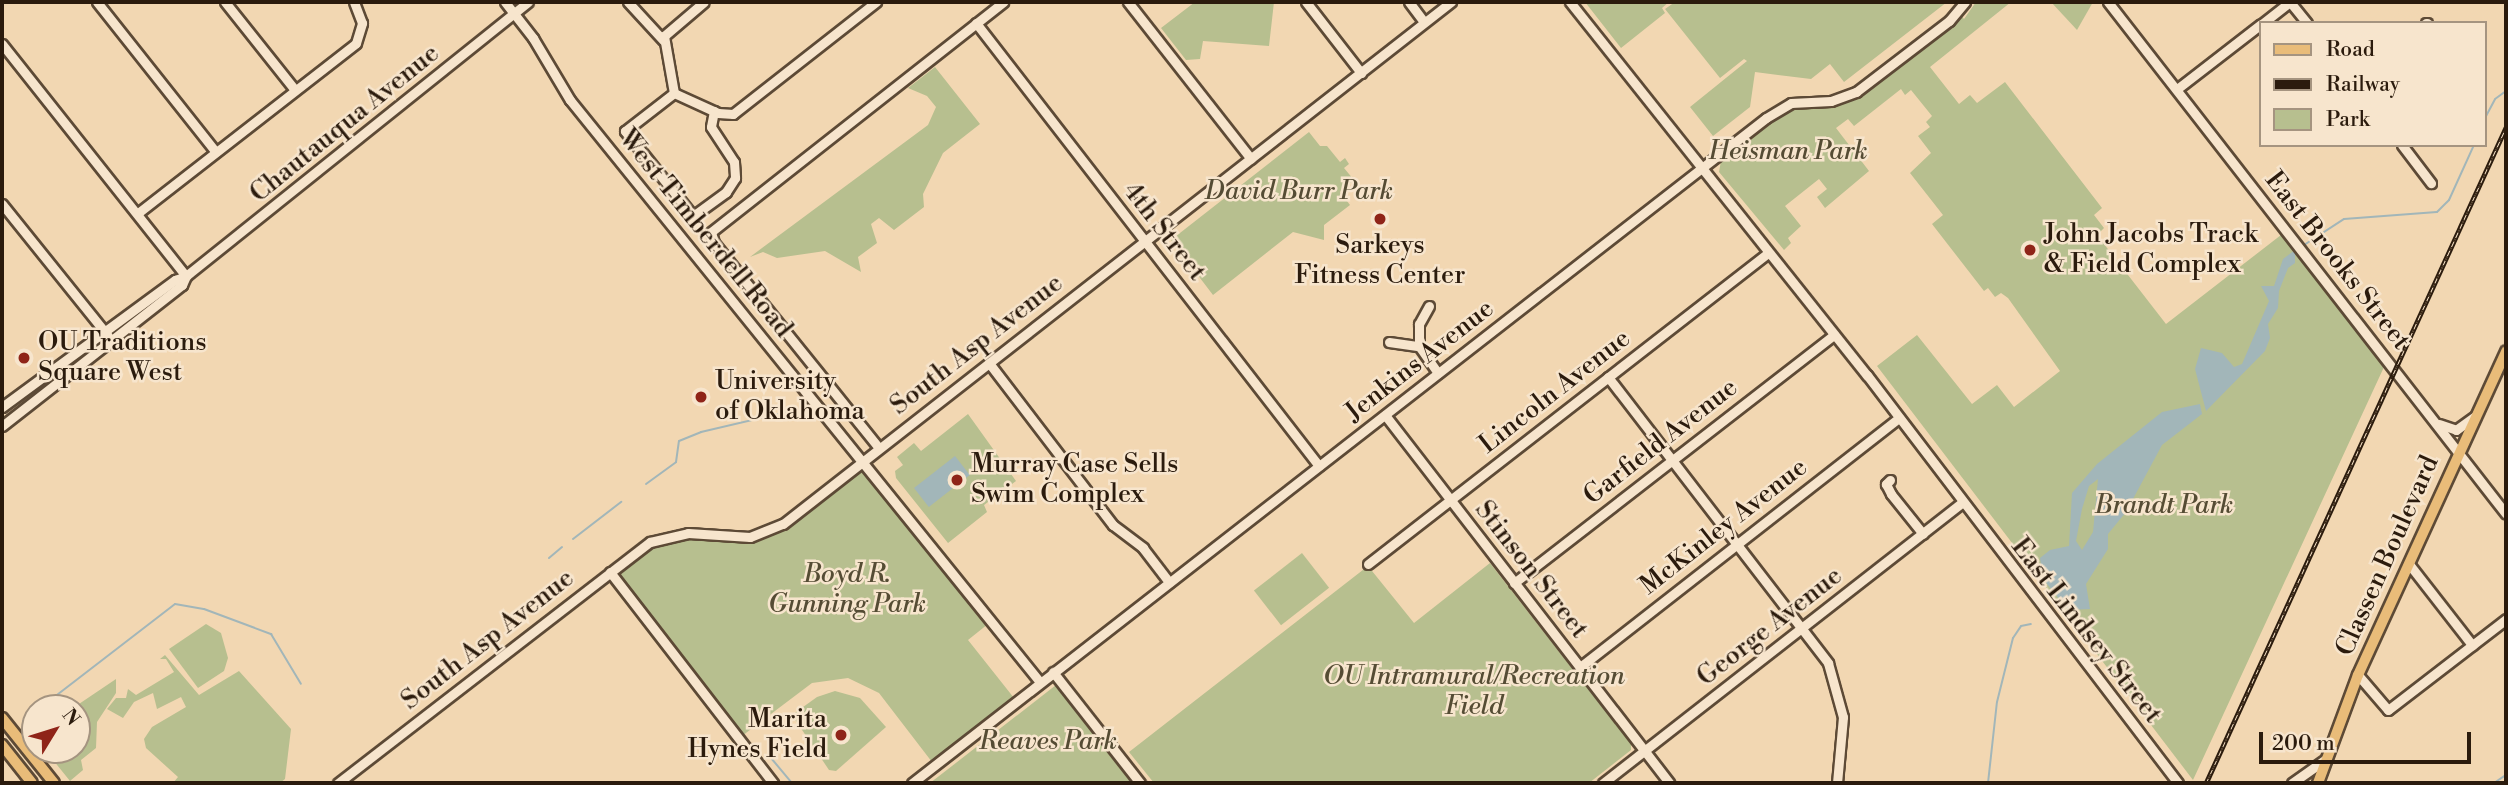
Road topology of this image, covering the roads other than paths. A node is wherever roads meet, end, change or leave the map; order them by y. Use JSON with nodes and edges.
{"nodes":[{"id":1,"x":97,"y":2,"type":"edge"},
{"id":2,"x":225,"y":2,"type":"edge"},
{"id":3,"x":354,"y":2,"type":"edge"},
{"id":4,"x":505,"y":2,"type":"edge"},
{"id":5,"x":528,"y":2,"type":"edge"},
{"id":6,"x":628,"y":2,"type":"edge"},
{"id":7,"x":704,"y":2,"type":"edge"},
{"id":8,"x":876,"y":2,"type":"edge"},
{"id":9,"x":1003,"y":2,"type":"edge"},
{"id":10,"x":1128,"y":2,"type":"edge"},
{"id":11,"x":1307,"y":2,"type":"edge"},
{"id":12,"x":1409,"y":2,"type":"edge"},
{"id":13,"x":1451,"y":2,"type":"edge"},
{"id":14,"x":1570,"y":2,"type":"edge"},
{"id":15,"x":1965,"y":2,"type":"edge"},
{"id":16,"x":2108,"y":2,"type":"edge"},
{"id":17,"x":2290,"y":2,"type":"edge"},
{"id":18,"x":514,"y":13,"type":"junction"},
{"id":19,"x":2265,"y":21,"type":"edge"},
{"id":20,"x":2304,"y":21,"type":"edge"},
{"id":21,"x":1424,"y":22,"type":"junction"},
{"id":22,"x":976,"y":23,"type":"junction"},
{"id":23,"x":2260,"y":25,"type":"edge"},
{"id":24,"x":663,"y":40,"type":"junction"},
{"id":25,"x":2,"y":44,"type":"edge"},
{"id":26,"x":1361,"y":73,"type":"junction"},
{"id":27,"x":2177,"y":89,"type":"junction"},
{"id":28,"x":295,"y":90,"type":"junction"},
{"id":29,"x":674,"y":93,"type":"junction"},
{"id":30,"x":714,"y":111,"type":"junction"},
{"id":31,"x":2403,"y":147,"type":"edge"},
{"id":32,"x":2415,"y":147,"type":"edge"},
{"id":33,"x":216,"y":152,"type":"junction"},
{"id":34,"x":2409,"y":155,"type":"junction"},
{"id":35,"x":1251,"y":159,"type":"junction"},
{"id":36,"x":1701,"y":169,"type":"junction"},
{"id":37,"x":2431,"y":183,"type":"dead end"},
{"id":38,"x":2,"y":204,"type":"edge"},
{"id":39,"x":138,"y":213,"type":"junction"},
{"id":40,"x":6,"y":217,"type":"edge"},
{"id":41,"x":1145,"y":242,"type":"junction"},
{"id":42,"x":1768,"y":253,"type":"junction"},
{"id":43,"x":186,"y":276,"type":"junction"},
{"id":44,"x":1429,"y":306,"type":"dead end"},
{"id":45,"x":108,"y":336,"type":"junction"},
{"id":46,"x":1832,"y":336,"type":"junction"},
{"id":47,"x":1390,"y":342,"type":"dead end"},
{"id":48,"x":1419,"y":346,"type":"junction"},
{"id":49,"x":2506,"y":351,"type":"edge"},
{"id":50,"x":989,"y":363,"type":"junction"},
{"id":51,"x":1438,"y":373,"type":"junction"},
{"id":52,"x":1608,"y":377,"type":"junction"},
{"id":53,"x":2,"y":407,"type":"edge"},
{"id":54,"x":2478,"y":412,"type":"junction"},
{"id":55,"x":1385,"y":415,"type":"junction"},
{"id":56,"x":1895,"y":421,"type":"junction"},
{"id":57,"x":2438,"y":423,"type":"junction"},
{"id":58,"x":2,"y":426,"type":"edge"},
{"id":59,"x":879,"y":448,"type":"junction"},
{"id":60,"x":2459,"y":454,"type":"junction"},
{"id":61,"x":1672,"y":460,"type":"junction"},
{"id":62,"x":863,"y":461,"type":"junction"},
{"id":63,"x":1319,"y":466,"type":"junction"},
{"id":64,"x":2475,"y":477,"type":"junction"},
{"id":65,"x":2448,"y":479,"type":"junction"},
{"id":66,"x":1890,"y":480,"type":"dead end"},
{"id":67,"x":1450,"y":500,"type":"junction"},
{"id":68,"x":1962,"y":503,"type":"junction"},
{"id":69,"x":2506,"y":514,"type":"edge"},
{"id":70,"x":1923,"y":534,"type":"junction"},
{"id":71,"x":1737,"y":543,"type":"junction"},
{"id":72,"x":1368,"y":564,"type":"dead end"},
{"id":73,"x":2409,"y":564,"type":"junction"},
{"id":74,"x":610,"y":572,"type":"junction"},
{"id":75,"x":1169,"y":582,"type":"junction"},
{"id":76,"x":1514,"y":583,"type":"junction"},
{"id":77,"x":2506,"y":619,"type":"edge"},
{"id":78,"x":1804,"y":628,"type":"junction"},
{"id":79,"x":2472,"y":645,"type":"junction"},
{"id":80,"x":1580,"y":667,"type":"junction"},
{"id":81,"x":1053,"y":672,"type":"junction"},
{"id":82,"x":2358,"y":675,"type":"junction"},
{"id":83,"x":1040,"y":682,"type":"junction"},
{"id":84,"x":2,"y":718,"type":"edge"},
{"id":85,"x":2,"y":745,"type":"edge"},
{"id":86,"x":1644,"y":751,"type":"junction"},
{"id":87,"x":2326,"y":759,"type":"junction"},
{"id":88,"x":32,"y":783,"type":"edge"},
{"id":89,"x":54,"y":783,"type":"edge"},
{"id":90,"x":338,"y":783,"type":"edge"},
{"id":91,"x":773,"y":783,"type":"edge"},
{"id":92,"x":912,"y":783,"type":"edge"},
{"id":93,"x":1140,"y":783,"type":"edge"},
{"id":94,"x":1604,"y":783,"type":"edge"},
{"id":95,"x":1670,"y":783,"type":"edge"},
{"id":96,"x":1837,"y":783,"type":"edge"},
{"id":97,"x":2178,"y":783,"type":"edge"},
{"id":98,"x":2292,"y":783,"type":"edge"},
{"id":99,"x":2318,"y":783,"type":"edge"}],
"edges":[{"from":1,"to":33,"type":"street"},
{"from":2,"to":28,"type":"street"},
{"from":3,"to":28,"type":"street"},
{"from":4,"to":18,"type":"street","name":"West Timberdell Road"},
{"from":5,"to":18,"type":"street","name":"Chautauqua Avenue"},
{"from":6,"to":24,"type":"street"},
{"from":7,"to":24,"type":"street"},
{"from":8,"to":30,"type":"street"},
{"from":9,"to":22,"type":"street"},
{"from":10,"to":35,"type":"street"},
{"from":11,"to":26,"type":"street"},
{"from":12,"to":21,"type":"street"},
{"from":13,"to":21,"type":"street","name":"South Asp Avenue"},
{"from":14,"to":36,"type":"street","name":"East Lindsey Street"},
{"from":15,"to":36,"type":"street","name":"Jenkins Avenue"},
{"from":16,"to":27,"type":"street","name":"East Brooks Street"},
{"from":17,"to":19,"type":"street"},
{"from":17,"to":20,"type":"street"},
{"from":18,"to":43,"type":"street","name":"Chautauqua Avenue"},
{"from":18,"to":62,"type":"street","name":"West Timberdell Road"},
{"from":21,"to":26,"type":"street","name":"South Asp Avenue"},
{"from":22,"to":41,"type":"street","name":"4th Street"},
{"from":22,"to":59,"type":"street"},
{"from":23,"to":27,"type":"street"},
{"from":24,"to":29,"type":"street"},
{"from":25,"to":39,"type":"street"},
{"from":26,"to":35,"type":"street","name":"South Asp Avenue"},
{"from":27,"to":57,"type":"street","name":"East Brooks Street"},
{"from":28,"to":33,"type":"street"},
{"from":29,"to":30,"type":"street"},
{"from":29,"to":30,"type":"street"},
{"from":31,"to":34,"type":"street"},
{"from":32,"to":34,"type":"street"},
{"from":33,"to":39,"type":"street"},
{"from":34,"to":37,"type":"street"},
{"from":35,"to":41,"type":"street","name":"South Asp Avenue"},
{"from":36,"to":42,"type":"street","name":"East Lindsey Street"},
{"from":36,"to":51,"type":"street","name":"Jenkins Avenue"},
{"from":38,"to":40,"type":"street"},
{"from":39,"to":43,"type":"street"},
{"from":40,"to":45,"type":"street"},
{"from":41,"to":50,"type":"street","name":"South Asp Avenue"},
{"from":41,"to":63,"type":"street","name":"4th Street"},
{"from":42,"to":46,"type":"street","name":"East Lindsey Street"},
{"from":42,"to":52,"type":"street","name":"Lincoln Avenue"},
{"from":43,"to":45,"type":"street","name":"Chautauqua Avenue"},
{"from":44,"to":48,"type":"street"},
{"from":45,"to":53,"type":"street","name":"Chautauqua Avenue"},
{"from":45,"to":58,"type":"street","name":"Chautauqua Avenue"},
{"from":46,"to":56,"type":"street","name":"East Lindsey Street"},
{"from":46,"to":61,"type":"street","name":"Garfield Avenue"},
{"from":46,"to":68,"type":"street","name":"East Lindsey Street"},
{"from":47,"to":48,"type":"street"},
{"from":48,"to":51,"type":"street"},
{"from":49,"to":54,"type":"main road","name":"Classen Boulevard"},
{"from":50,"to":59,"type":"street","name":"South Asp Avenue"},
{"from":50,"to":75,"type":"street"},
{"from":51,"to":55,"type":"street","name":"Jenkins Avenue"},
{"from":52,"to":61,"type":"street"},
{"from":52,"to":67,"type":"street","name":"Lincoln Avenue"},
{"from":54,"to":57,"type":"street"},
{"from":54,"to":60,"type":"main road","name":"Classen Boulevard"},
{"from":55,"to":63,"type":"street","name":"Jenkins Avenue"},
{"from":55,"to":67,"type":"street","name":"Stinson Street"},
{"from":56,"to":68,"type":"street","name":"East Lindsey Street"},
{"from":56,"to":71,"type":"street","name":"McKinley Avenue"},
{"from":57,"to":60,"type":"street","name":"East Brooks Street"},
{"from":59,"to":62,"type":"street","name":"South Asp Avenue"},
{"from":60,"to":64,"type":"street","name":"East Brooks Street"},
{"from":60,"to":65,"type":"main road","name":"Classen Boulevard"},
{"from":61,"to":71,"type":"street"},
{"from":61,"to":76,"type":"street","name":"Garfield Avenue"},
{"from":62,"to":74,"type":"street","name":"South Asp Avenue"},
{"from":62,"to":83,"type":"street","name":"West Timberdell Road"},
{"from":63,"to":75,"type":"street","name":"Jenkins Avenue"},
{"from":64,"to":65,"type":"street"},
{"from":64,"to":69,"type":"street","name":"East Brooks Street"},
{"from":65,"to":73,"type":"main road","name":"Classen Boulevard"},
{"from":66,"to":70,"type":"street"},
{"from":67,"to":72,"type":"street","name":"Lincoln Avenue"},
{"from":67,"to":76,"type":"street","name":"Stinson Street"},
{"from":68,"to":70,"type":"street","name":"George Avenue"},
{"from":68,"to":97,"type":"street","name":"East Lindsey Street"},
{"from":70,"to":78,"type":"street","name":"George Avenue"},
{"from":71,"to":78,"type":"street"},
{"from":71,"to":80,"type":"street","name":"McKinley Avenue"},
{"from":73,"to":79,"type":"street"},
{"from":73,"to":82,"type":"main road","name":"Classen Boulevard"},
{"from":74,"to":90,"type":"street","name":"South Asp Avenue"},
{"from":74,"to":91,"type":"street"},
{"from":75,"to":81,"type":"street","name":"Jenkins Avenue"},
{"from":76,"to":80,"type":"street","name":"Stinson Street"},
{"from":77,"to":79,"type":"street"},
{"from":78,"to":86,"type":"street","name":"George Avenue"},
{"from":78,"to":96,"type":"street"},
{"from":79,"to":82,"type":"street"},
{"from":80,"to":86,"type":"street","name":"Stinson Street"},
{"from":81,"to":83,"type":"street","name":"Jenkins Avenue"},
{"from":81,"to":93,"type":"street"},
{"from":82,"to":87,"type":"main road","name":"Classen Boulevard"},
{"from":83,"to":92,"type":"street","name":"Jenkins Avenue"},
{"from":84,"to":89,"type":"main road"},
{"from":85,"to":88,"type":"main road"},
{"from":86,"to":94,"type":"street","name":"George Avenue"},
{"from":86,"to":95,"type":"street","name":"Stinson Street"},
{"from":87,"to":98,"type":"street"},
{"from":87,"to":99,"type":"main road","name":"Classen Boulevard"}]}
